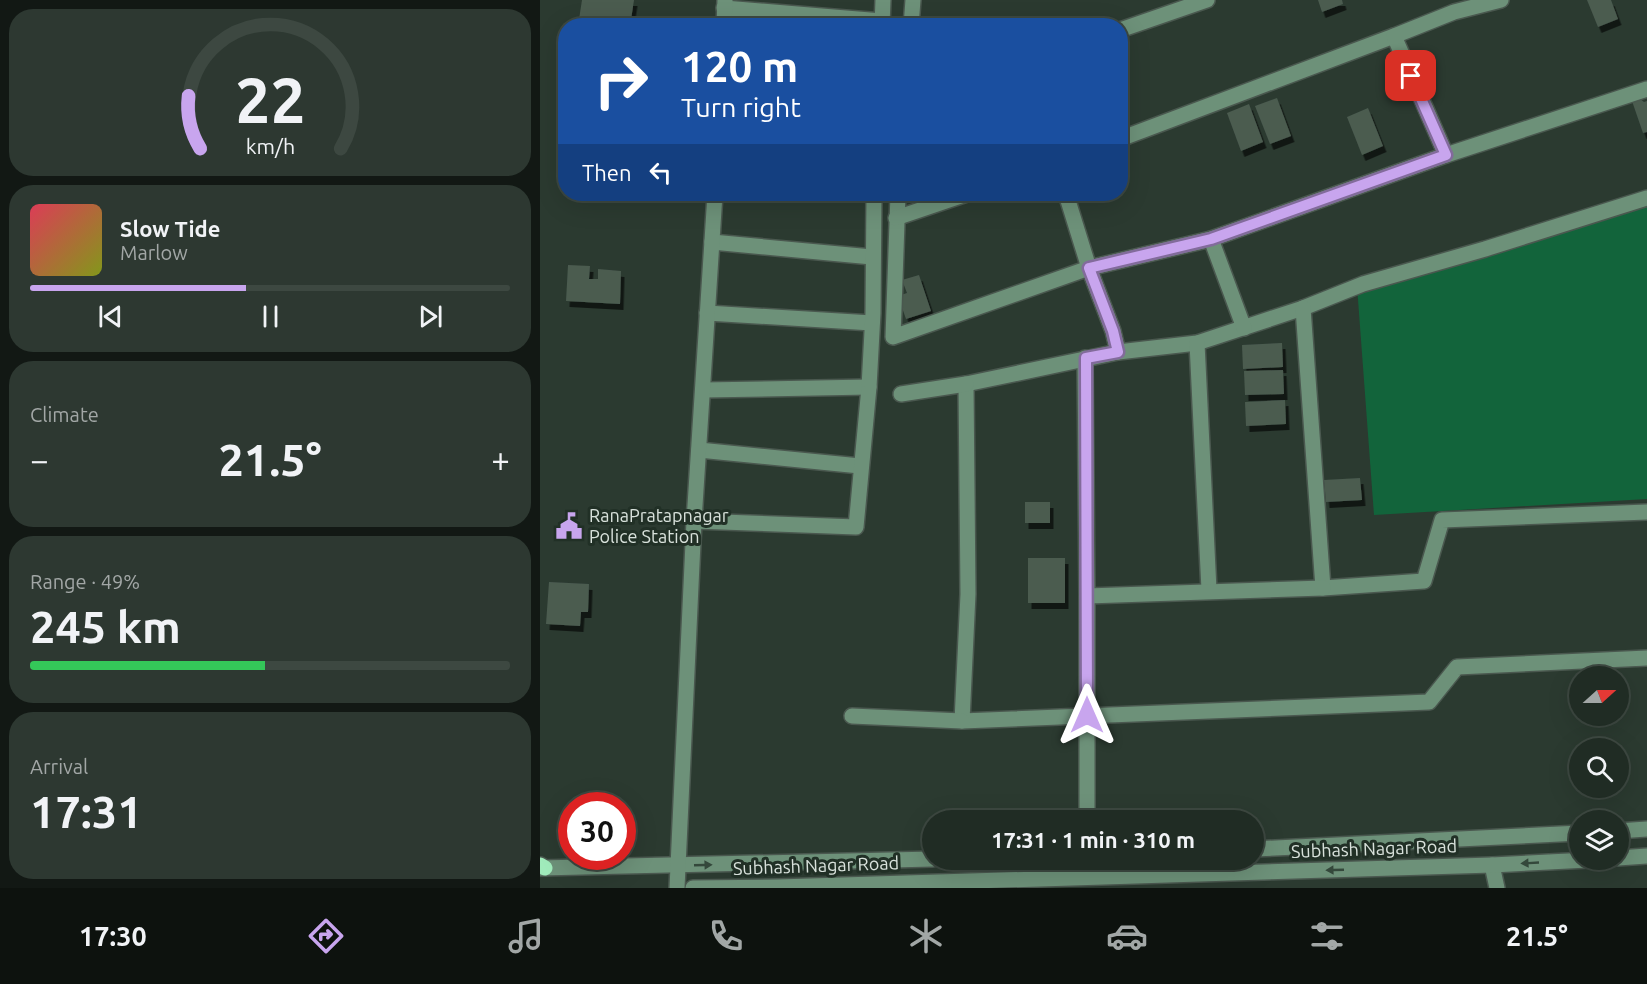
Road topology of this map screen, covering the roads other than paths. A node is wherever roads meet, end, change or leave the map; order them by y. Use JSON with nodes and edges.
{"nodes":[{"id":1,"x":883,"y":0,"type":"edge"},
{"id":2,"x":913,"y":0,"type":"edge"},
{"id":3,"x":1207,"y":0,"type":"edge"},
{"id":4,"x":1501,"y":0,"type":"edge"},
{"id":5,"x":725,"y":4,"type":"edge"},
{"id":6,"x":1454,"y":6,"type":"edge"},
{"id":7,"x":841,"y":18,"type":"edge"},
{"id":8,"x":882,"y":18,"type":"edge"},
{"id":9,"x":912,"y":18,"type":"edge"},
{"id":10,"x":1128,"y":27,"type":"edge"},
{"id":11,"x":1394,"y":36,"type":"junction"},
{"id":12,"x":1647,"y":89,"type":"edge"},
{"id":13,"x":1128,"y":136,"type":"edge"},
{"id":14,"x":1446,"y":155,"type":"junction"},
{"id":15,"x":1647,"y":198,"type":"edge"},
{"id":16,"x":715,"y":201,"type":"edge"},
{"id":17,"x":874,"y":201,"type":"edge"},
{"id":18,"x":897,"y":201,"type":"edge"},
{"id":19,"x":946,"y":201,"type":"edge"},
{"id":20,"x":1068,"y":201,"type":"edge"},
{"id":21,"x":896,"y":218,"type":"junction"},
{"id":22,"x":1211,"y":239,"type":"junction"},
{"id":23,"x":712,"y":242,"type":"junction"},
{"id":24,"x":872,"y":257,"type":"junction"},
{"id":25,"x":1089,"y":268,"type":"junction"},
{"id":26,"x":1303,"y":308,"type":"junction"},
{"id":27,"x":707,"y":313,"type":"junction"},
{"id":28,"x":872,"y":323,"type":"junction"},
{"id":29,"x":1244,"y":328,"type":"junction"},
{"id":30,"x":1197,"y":343,"type":"junction"},
{"id":31,"x":1118,"y":352,"type":"junction"},
{"id":32,"x":1086,"y":358,"type":"junction"},
{"id":33,"x":966,"y":384,"type":"junction"},
{"id":34,"x":869,"y":387,"type":"junction"},
{"id":35,"x":703,"y":390,"type":"junction"},
{"id":36,"x":901,"y":394,"type":"dead end"},
{"id":37,"x":699,"y":450,"type":"junction"},
{"id":38,"x":860,"y":466,"type":"junction"},
{"id":39,"x":1647,"y":512,"type":"edge"},
{"id":40,"x":694,"y":521,"type":"junction"},
{"id":41,"x":1323,"y":588,"type":"junction"},
{"id":42,"x":1209,"y":590,"type":"junction"},
{"id":43,"x":1087,"y":596,"type":"junction"},
{"id":44,"x":1647,"y":658,"type":"edge"},
{"id":45,"x":1087,"y":715,"type":"junction"},
{"id":46,"x":852,"y":717,"type":"dead end"},
{"id":47,"x":962,"y":721,"type":"junction"},
{"id":48,"x":1087,"y":810,"type":"edge"},
{"id":49,"x":1647,"y":829,"type":"edge"},
{"id":50,"x":1629,"y":830,"type":"edge"},
{"id":51,"x":1569,"y":834,"type":"edge"},
{"id":52,"x":1264,"y":849,"type":"edge"},
{"id":53,"x":1647,"y":856,"type":"edge"},
{"id":54,"x":1629,"y":857,"type":"edge"},
{"id":55,"x":922,"y":859,"type":"edge"},
{"id":56,"x":1569,"y":861,"type":"edge"},
{"id":57,"x":790,"y":862,"type":"junction"},
{"id":58,"x":1492,"y":865,"type":"junction"},
{"id":59,"x":678,"y":866,"type":"junction"},
{"id":60,"x":542,"y":867,"type":"edge"},
{"id":61,"x":1086,"y":870,"type":"edge"},
{"id":62,"x":1086,"y":876,"type":"junction"},
{"id":63,"x":677,"y":888,"type":"edge"},
{"id":64,"x":693,"y":888,"type":"edge"},
{"id":65,"x":778,"y":888,"type":"edge"},
{"id":66,"x":1497,"y":888,"type":"edge"}],
"edges":[{"from":1,"to":8,"type":"street"},
{"from":2,"to":9,"type":"street"},
{"from":3,"to":10,"type":"street"},
{"from":4,"to":6,"type":"street"},
{"from":5,"to":7,"type":"street"},
{"from":6,"to":11,"type":"street"},
{"from":11,"to":13,"type":"street"},
{"from":11,"to":14,"type":"street"},
{"from":12,"to":14,"type":"street"},
{"from":14,"to":22,"type":"street"},
{"from":15,"to":26,"type":"street"},
{"from":16,"to":23,"type":"street"},
{"from":17,"to":24,"type":"street"},
{"from":18,"to":21,"type":"street"},
{"from":19,"to":21,"type":"street"},
{"from":20,"to":25,"type":"street"},
{"from":21,"to":25,"type":"street"},
{"from":22,"to":25,"type":"street"},
{"from":22,"to":29,"type":"street"},
{"from":23,"to":24,"type":"street"},
{"from":23,"to":27,"type":"street"},
{"from":24,"to":28,"type":"street"},
{"from":25,"to":31,"type":"street"},
{"from":26,"to":29,"type":"street"},
{"from":26,"to":41,"type":"street"},
{"from":27,"to":28,"type":"street"},
{"from":27,"to":35,"type":"street"},
{"from":28,"to":34,"type":"street"},
{"from":29,"to":30,"type":"street"},
{"from":30,"to":31,"type":"street"},
{"from":30,"to":42,"type":"street"},
{"from":31,"to":32,"type":"street"},
{"from":32,"to":33,"type":"street"},
{"from":32,"to":43,"type":"street"},
{"from":33,"to":36,"type":"street"},
{"from":33,"to":47,"type":"street"},
{"from":34,"to":35,"type":"street"},
{"from":34,"to":38,"type":"street"},
{"from":35,"to":37,"type":"street"},
{"from":37,"to":38,"type":"street"},
{"from":37,"to":40,"type":"street"},
{"from":38,"to":40,"type":"street"},
{"from":39,"to":41,"type":"street"},
{"from":40,"to":59,"type":"street"},
{"from":41,"to":42,"type":"street"},
{"from":42,"to":43,"type":"street"},
{"from":43,"to":45,"type":"street"},
{"from":44,"to":45,"type":"street"},
{"from":45,"to":47,"type":"street"},
{"from":45,"to":48,"type":"street"},
{"from":46,"to":47,"type":"street"},
{"from":49,"to":50,"type":"street"},
{"from":51,"to":52,"type":"street"},
{"from":53,"to":54,"type":"street"},
{"from":55,"to":57,"type":"street"},
{"from":56,"to":58,"type":"street","name":"Subhash Nagar Road","one_way":true},
{"from":59,"to":57,"type":"street","one_way":true},
{"from":57,"to":65,"type":"street"},
{"from":58,"to":62,"type":"street","name":"Subhash Nagar Road","one_way":true},
{"from":58,"to":66,"type":"street"},
{"from":59,"to":60,"type":"street"},
{"from":59,"to":63,"type":"street"},
{"from":61,"to":62,"type":"street"},
{"from":62,"to":65,"type":"street","name":"Subhash Nagar Road"},
{"from":64,"to":65,"type":"street","name":"Subhash Nagar Road"}]}
